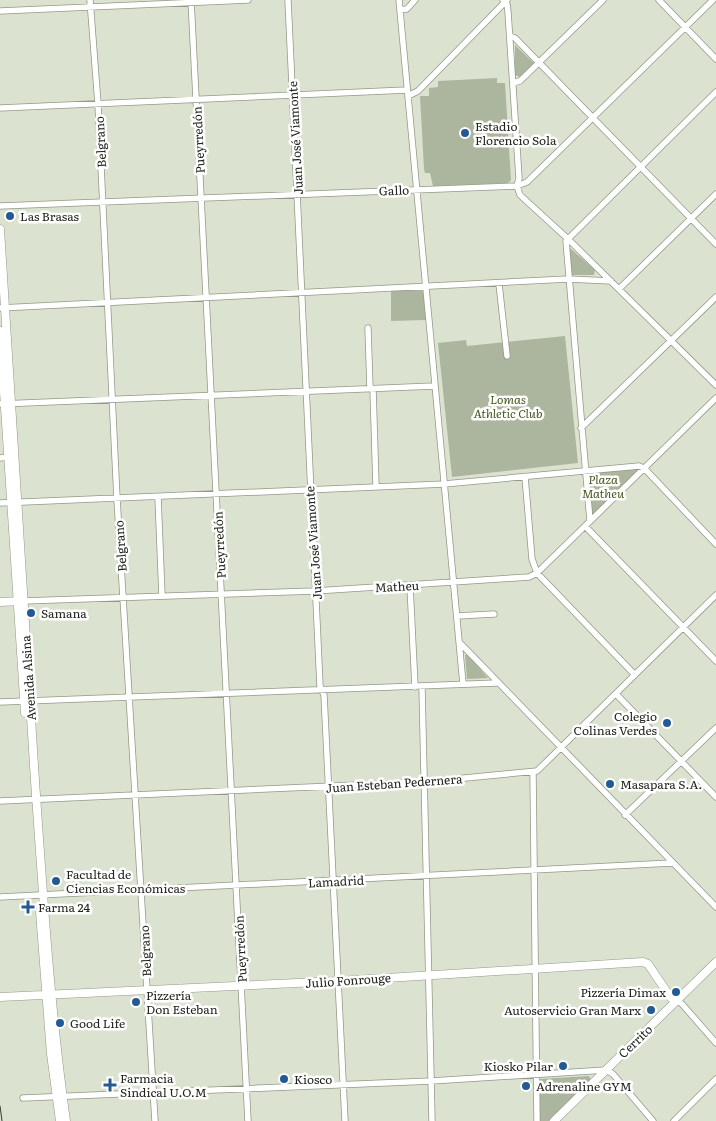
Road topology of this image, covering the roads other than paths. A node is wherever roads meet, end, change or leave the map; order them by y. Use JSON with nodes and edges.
{"nodes":[{"id":1,"x":90,"y":0,"type":"edge"},
{"id":2,"x":248,"y":0,"type":"edge"},
{"id":3,"x":288,"y":0,"type":"edge"},
{"id":4,"x":399,"y":0,"type":"edge"},
{"id":5,"x":415,"y":0,"type":"edge"},
{"id":6,"x":603,"y":0,"type":"edge"},
{"id":7,"x":659,"y":0,"type":"edge"},
{"id":8,"x":713,"y":0,"type":"edge"},
{"id":9,"x":191,"y":1,"type":"edge"},
{"id":10,"x":505,"y":1,"type":"edge"},
{"id":11,"x":91,"y":8,"type":"junction"},
{"id":12,"x":400,"y":10,"type":"junction"},
{"id":13,"x":0,"y":11,"type":"edge"},
{"id":14,"x":685,"y":27,"type":"junction"},
{"id":15,"x":510,"y":36,"type":"junction"},
{"id":16,"x":716,"y":59,"type":"edge"},
{"id":17,"x":539,"y":63,"type":"junction"},
{"id":18,"x":513,"y":83,"type":"junction"},
{"id":19,"x":716,"y":92,"type":"edge"},
{"id":20,"x":408,"y":93,"type":"junction"},
{"id":21,"x":292,"y":95,"type":"junction"},
{"id":22,"x":196,"y":99,"type":"junction"},
{"id":23,"x":98,"y":104,"type":"junction"},
{"id":24,"x":0,"y":108,"type":"edge"},
{"id":25,"x":592,"y":118,"type":"junction"},
{"id":26,"x":640,"y":167,"type":"junction"},
{"id":27,"x":517,"y":186,"type":"junction"},
{"id":28,"x":416,"y":189,"type":"junction"},
{"id":29,"x":298,"y":194,"type":"junction"},
{"id":30,"x":716,"y":194,"type":"edge"},
{"id":31,"x":202,"y":198,"type":"junction"},
{"id":32,"x":102,"y":202,"type":"junction"},
{"id":33,"x":0,"y":206,"type":"edge"},
{"id":34,"x":691,"y":218,"type":"junction"},
{"id":35,"x":0,"y":229,"type":"edge"},
{"id":36,"x":567,"y":238,"type":"junction"},
{"id":37,"x":716,"y":244,"type":"edge"},
{"id":38,"x":568,"y":279,"type":"junction"},
{"id":39,"x":611,"y":281,"type":"junction"},
{"id":40,"x":499,"y":284,"type":"junction"},
{"id":41,"x":425,"y":288,"type":"junction"},
{"id":42,"x":619,"y":289,"type":"junction"},
{"id":43,"x":303,"y":294,"type":"junction"},
{"id":44,"x":716,"y":297,"type":"edge"},
{"id":45,"x":207,"y":299,"type":"junction"},
{"id":46,"x":108,"y":303,"type":"junction"},
{"id":47,"x":3,"y":308,"type":"edge"},
{"id":48,"x":368,"y":328,"type":"dead end"},
{"id":49,"x":0,"y":331,"type":"edge"},
{"id":50,"x":671,"y":341,"type":"junction"},
{"id":51,"x":507,"y":356,"type":"dead end"},
{"id":52,"x":716,"y":385,"type":"edge"},
{"id":53,"x":434,"y":386,"type":"junction"},
{"id":54,"x":372,"y":389,"type":"junction"},
{"id":55,"x":306,"y":392,"type":"junction"},
{"id":56,"x":212,"y":397,"type":"junction"},
{"id":57,"x":716,"y":398,"type":"edge"},
{"id":58,"x":112,"y":400,"type":"junction"},
{"id":59,"x":5,"y":404,"type":"edge"},
{"id":60,"x":581,"y":428,"type":"junction"},
{"id":61,"x":4,"y":458,"type":"edge"},
{"id":62,"x":644,"y":468,"type":"junction"},
{"id":63,"x":585,"y":471,"type":"junction"},
{"id":64,"x":525,"y":477,"type":"junction"},
{"id":65,"x":444,"y":484,"type":"junction"},
{"id":66,"x":376,"y":486,"type":"junction"},
{"id":67,"x":310,"y":491,"type":"junction"},
{"id":68,"x":217,"y":495,"type":"junction"},
{"id":69,"x":158,"y":497,"type":"junction"},
{"id":70,"x":117,"y":499,"type":"junction"},
{"id":71,"x":0,"y":503,"type":"edge"},
{"id":72,"x":14,"y":503,"type":"junction"},
{"id":73,"x":590,"y":521,"type":"junction"},
{"id":74,"x":585,"y":526,"type":"junction"},
{"id":75,"x":716,"y":544,"type":"edge"},
{"id":76,"x":537,"y":573,"type":"junction"},
{"id":77,"x":453,"y":583,"type":"junction"},
{"id":78,"x":410,"y":586,"type":"junction"},
{"id":79,"x":16,"y":590,"type":"junction"},
{"id":80,"x":315,"y":591,"type":"junction"},
{"id":81,"x":222,"y":595,"type":"junction"},
{"id":82,"x":716,"y":595,"type":"edge"},
{"id":83,"x":162,"y":596,"type":"junction"},
{"id":84,"x":124,"y":598,"type":"junction"},
{"id":85,"x":20,"y":601,"type":"junction"},
{"id":86,"x":2,"y":602,"type":"edge"},
{"id":87,"x":18,"y":610,"type":"junction"},
{"id":88,"x":494,"y":614,"type":"dead end"},
{"id":89,"x":457,"y":616,"type":"junction"},
{"id":90,"x":683,"y":628,"type":"junction"},
{"id":91,"x":460,"y":644,"type":"junction"},
{"id":92,"x":716,"y":661,"type":"edge"},
{"id":93,"x":635,"y":675,"type":"junction"},
{"id":94,"x":497,"y":683,"type":"junction"},
{"id":95,"x":464,"y":684,"type":"junction"},
{"id":96,"x":418,"y":687,"type":"junction"},
{"id":97,"x":322,"y":691,"type":"junction"},
{"id":98,"x":227,"y":694,"type":"junction"},
{"id":99,"x":616,"y":694,"type":"junction"},
{"id":100,"x":129,"y":698,"type":"junction"},
{"id":101,"x":27,"y":701,"type":"junction"},
{"id":102,"x":0,"y":702,"type":"edge"},
{"id":103,"x":716,"y":728,"type":"edge"},
{"id":104,"x":560,"y":748,"type":"junction"},
{"id":105,"x":681,"y":762,"type":"junction"},
{"id":106,"x":533,"y":772,"type":"junction"},
{"id":107,"x":424,"y":782,"type":"junction"},
{"id":108,"x":329,"y":788,"type":"junction"},
{"id":109,"x":231,"y":791,"type":"junction"},
{"id":110,"x":135,"y":795,"type":"junction"},
{"id":111,"x":716,"y":797,"type":"edge"},
{"id":112,"x":34,"y":799,"type":"junction"},
{"id":113,"x":0,"y":801,"type":"edge"},
{"id":114,"x":625,"y":814,"type":"junction"},
{"id":115,"x":672,"y":863,"type":"junction"},
{"id":116,"x":534,"y":871,"type":"junction"},
{"id":117,"x":426,"y":877,"type":"junction"},
{"id":118,"x":333,"y":882,"type":"junction"},
{"id":119,"x":237,"y":886,"type":"junction"},
{"id":120,"x":142,"y":890,"type":"junction"},
{"id":121,"x":40,"y":895,"type":"junction"},
{"id":122,"x":0,"y":897,"type":"edge"},
{"id":123,"x":716,"y":907,"type":"edge"},
{"id":124,"x":716,"y":962,"type":"edge"},
{"id":125,"x":534,"y":969,"type":"junction"},
{"id":126,"x":429,"y":975,"type":"junction"},
{"id":127,"x":338,"y":981,"type":"junction"},
{"id":128,"x":242,"y":986,"type":"junction"},
{"id":129,"x":148,"y":991,"type":"junction"},
{"id":130,"x":49,"y":996,"type":"junction"},
{"id":131,"x":0,"y":997,"type":"edge"},
{"id":132,"x":677,"y":1001,"type":"junction"},
{"id":133,"x":716,"y":1044,"type":"edge"},
{"id":134,"x":606,"y":1070,"type":"junction"},
{"id":135,"x":536,"y":1075,"type":"junction"},
{"id":136,"x":716,"y":1079,"type":"edge"},
{"id":137,"x":431,"y":1081,"type":"junction"},
{"id":138,"x":343,"y":1085,"type":"junction"},
{"id":139,"x":246,"y":1089,"type":"junction"},
{"id":140,"x":154,"y":1093,"type":"junction"},
{"id":141,"x":60,"y":1097,"type":"junction"},
{"id":142,"x":23,"y":1098,"type":"dead end"},
{"id":143,"x":60,"y":1121,"type":"edge"},
{"id":144,"x":66,"y":1121,"type":"edge"},
{"id":145,"x":156,"y":1121,"type":"edge"},
{"id":146,"x":248,"y":1121,"type":"edge"},
{"id":147,"x":345,"y":1121,"type":"edge"},
{"id":148,"x":432,"y":1121,"type":"edge"},
{"id":149,"x":537,"y":1121,"type":"edge"},
{"id":150,"x":554,"y":1121,"type":"edge"},
{"id":151,"x":653,"y":1121,"type":"edge"},
{"id":152,"x":674,"y":1121,"type":"edge"}],
"edges":[{"from":1,"to":11,"type":"street","name":"Belgrano"},
{"from":2,"to":9,"type":"street"},
{"from":3,"to":21,"type":"street","name":"Juan José Viamonte"},
{"from":4,"to":12,"type":"street"},
{"from":5,"to":12,"type":"street"},
{"from":6,"to":17,"type":"street"},
{"from":7,"to":14,"type":"street"},
{"from":8,"to":14,"type":"street"},
{"from":9,"to":11,"type":"street"},
{"from":9,"to":22,"type":"street","name":"Pueyrredón"},
{"from":10,"to":15,"type":"street"},
{"from":10,"to":20,"type":"street"},
{"from":11,"to":13,"type":"street"},
{"from":11,"to":23,"type":"street","name":"Belgrano"},
{"from":12,"to":20,"type":"street"},
{"from":14,"to":16,"type":"street"},
{"from":14,"to":25,"type":"street"},
{"from":15,"to":17,"type":"street"},
{"from":15,"to":18,"type":"street"},
{"from":17,"to":18,"type":"street"},
{"from":17,"to":25,"type":"street"},
{"from":18,"to":27,"type":"street"},
{"from":19,"to":26,"type":"street"},
{"from":20,"to":21,"type":"street"},
{"from":20,"to":28,"type":"street"},
{"from":21,"to":22,"type":"street"},
{"from":21,"to":29,"type":"street","name":"Juan José Viamonte"},
{"from":22,"to":23,"type":"street"},
{"from":22,"to":31,"type":"street","name":"Pueyrredón"},
{"from":23,"to":24,"type":"street"},
{"from":23,"to":32,"type":"street","name":"Belgrano"},
{"from":25,"to":26,"type":"street"},
{"from":25,"to":27,"type":"street"},
{"from":26,"to":34,"type":"street"},
{"from":26,"to":36,"type":"street"},
{"from":27,"to":28,"type":"street","name":"Gallo"},
{"from":27,"to":36,"type":"street"},
{"from":28,"to":29,"type":"street","name":"Gallo"},
{"from":28,"to":41,"type":"street"},
{"from":29,"to":31,"type":"street","name":"Gallo"},
{"from":29,"to":43,"type":"street","name":"Juan José Viamonte"},
{"from":30,"to":34,"type":"street"},
{"from":31,"to":32,"type":"street","name":"Gallo"},
{"from":31,"to":45,"type":"street","name":"Pueyrredón"},
{"from":32,"to":33,"type":"street","name":"Gallo"},
{"from":32,"to":46,"type":"street","name":"Belgrano"},
{"from":34,"to":37,"type":"street"},
{"from":34,"to":42,"type":"street"},
{"from":35,"to":47,"type":"main road","name":"Avenida Alsina"},
{"from":36,"to":38,"type":"street"},
{"from":36,"to":39,"type":"street"},
{"from":38,"to":39,"type":"street"},
{"from":38,"to":40,"type":"street"},
{"from":38,"to":60,"type":"street"},
{"from":39,"to":42,"type":"street"},
{"from":40,"to":41,"type":"street"},
{"from":40,"to":51,"type":"street"},
{"from":41,"to":43,"type":"street"},
{"from":41,"to":53,"type":"street"},
{"from":42,"to":50,"type":"street"},
{"from":43,"to":45,"type":"street"},
{"from":43,"to":55,"type":"street","name":"Juan José Viamonte"},
{"from":44,"to":50,"type":"street"},
{"from":45,"to":46,"type":"street"},
{"from":45,"to":56,"type":"street","name":"Pueyrredón"},
{"from":46,"to":47,"type":"street"},
{"from":46,"to":58,"type":"street","name":"Belgrano"},
{"from":47,"to":59,"type":"main road","name":"Avenida Alsina"},
{"from":48,"to":54,"type":"street"},
{"from":49,"to":59,"type":"main road","name":"Avenida Alsina"},
{"from":50,"to":52,"type":"street"},
{"from":50,"to":60,"type":"street"},
{"from":53,"to":54,"type":"street"},
{"from":53,"to":65,"type":"street"},
{"from":54,"to":55,"type":"street"},
{"from":54,"to":66,"type":"street"},
{"from":55,"to":56,"type":"street"},
{"from":55,"to":67,"type":"street","name":"Juan José Viamonte"},
{"from":56,"to":58,"type":"street"},
{"from":56,"to":68,"type":"street","name":"Pueyrredón"},
{"from":57,"to":62,"type":"street"},
{"from":58,"to":59,"type":"street"},
{"from":58,"to":70,"type":"street","name":"Belgrano"},
{"from":59,"to":61,"type":"main road","name":"Avenida Alsina"},
{"from":59,"to":72,"type":"main road","name":"Avenida Alsina"},
{"from":60,"to":63,"type":"street"},
{"from":61,"to":72,"type":"main road","name":"Avenida Alsina"},
{"from":62,"to":63,"type":"street"},
{"from":62,"to":73,"type":"street"},
{"from":62,"to":75,"type":"street"},
{"from":63,"to":64,"type":"street"},
{"from":63,"to":73,"type":"street"},
{"from":64,"to":65,"type":"street"},
{"from":64,"to":76,"type":"street"},
{"from":65,"to":66,"type":"street"},
{"from":65,"to":77,"type":"street"},
{"from":66,"to":67,"type":"street"},
{"from":67,"to":68,"type":"street"},
{"from":67,"to":80,"type":"street","name":"Juan José Viamonte"},
{"from":68,"to":69,"type":"street"},
{"from":68,"to":81,"type":"street","name":"Pueyrredón"},
{"from":69,"to":70,"type":"street"},
{"from":69,"to":83,"type":"street"},
{"from":70,"to":72,"type":"street"},
{"from":70,"to":84,"type":"street","name":"Belgrano"},
{"from":71,"to":72,"type":"street"},
{"from":72,"to":79,"type":"main road","name":"Avenida Alsina"},
{"from":72,"to":85,"type":"main road","name":"Avenida Alsina"},
{"from":73,"to":74,"type":"street"},
{"from":74,"to":76,"type":"street"},
{"from":74,"to":90,"type":"street"},
{"from":76,"to":77,"type":"street","name":"Matheu"},
{"from":76,"to":93,"type":"street"},
{"from":77,"to":78,"type":"street","name":"Matheu"},
{"from":77,"to":89,"type":"street"},
{"from":78,"to":80,"type":"street","name":"Matheu"},
{"from":78,"to":96,"type":"street"},
{"from":79,"to":85,"type":"main road","name":"Avenida Alsina"},
{"from":79,"to":86,"type":"street"},
{"from":80,"to":81,"type":"street","name":"Matheu"},
{"from":80,"to":97,"type":"street","name":"Juan José Viamonte"},
{"from":81,"to":83,"type":"street","name":"Matheu"},
{"from":81,"to":98,"type":"street","name":"Pueyrredón"},
{"from":82,"to":90,"type":"street"},
{"from":83,"to":84,"type":"street","name":"Matheu"},
{"from":84,"to":85,"type":"street","name":"Matheu"},
{"from":84,"to":100,"type":"street","name":"Belgrano"},
{"from":85,"to":86,"type":"main road","name":"Matheu"},
{"from":85,"to":87,"type":"main road","name":"Avenida Alsina"},
{"from":85,"to":101,"type":"main road","name":"Avenida Alsina"},
{"from":86,"to":87,"type":"street"},
{"from":87,"to":101,"type":"main road","name":"Avenida Alsina"},
{"from":88,"to":89,"type":"street"},
{"from":89,"to":91,"type":"street"},
{"from":90,"to":92,"type":"street"},
{"from":90,"to":93,"type":"street"},
{"from":91,"to":94,"type":"street"},
{"from":91,"to":95,"type":"street"},
{"from":93,"to":99,"type":"street"},
{"from":94,"to":95,"type":"street"},
{"from":94,"to":104,"type":"street"},
{"from":95,"to":96,"type":"street"},
{"from":96,"to":97,"type":"street"},
{"from":96,"to":107,"type":"street"},
{"from":97,"to":98,"type":"street"},
{"from":97,"to":108,"type":"street","name":"Juan José Viamonte"},
{"from":98,"to":100,"type":"street"},
{"from":98,"to":109,"type":"street","name":"Pueyrredón"},
{"from":99,"to":104,"type":"street"},
{"from":99,"to":105,"type":"street"},
{"from":100,"to":101,"type":"street"},
{"from":100,"to":110,"type":"street","name":"Belgrano"},
{"from":101,"to":102,"type":"street"},
{"from":101,"to":112,"type":"main road","name":"Avenida Alsina"},
{"from":103,"to":105,"type":"street"},
{"from":104,"to":106,"type":"street"},
{"from":104,"to":114,"type":"street"},
{"from":105,"to":111,"type":"street"},
{"from":105,"to":114,"type":"street"},
{"from":106,"to":107,"type":"street","name":"Juan Esteban Pedernera"},
{"from":106,"to":116,"type":"street"},
{"from":107,"to":108,"type":"street","name":"Juan Esteban Pedernera"},
{"from":107,"to":117,"type":"street"},
{"from":108,"to":109,"type":"street","name":"Juan Esteban Pedernera"},
{"from":108,"to":118,"type":"street","name":"Juan José Viamonte"},
{"from":109,"to":110,"type":"street","name":"Juan Esteban Pedernera"},
{"from":109,"to":119,"type":"street","name":"Pueyrredón"},
{"from":110,"to":112,"type":"street","name":"Juan Esteban Pedernera"},
{"from":110,"to":120,"type":"street","name":"Belgrano"},
{"from":112,"to":113,"type":"street","name":"Juan Esteban Pedernera"},
{"from":112,"to":121,"type":"main road","name":"Avenida Alsina"},
{"from":114,"to":115,"type":"street"},
{"from":115,"to":116,"type":"street","name":"Lamadrid"},
{"from":115,"to":123,"type":"street"},
{"from":116,"to":117,"type":"street","name":"Lamadrid"},
{"from":116,"to":125,"type":"street"},
{"from":117,"to":118,"type":"street","name":"Lamadrid"},
{"from":117,"to":126,"type":"street"},
{"from":118,"to":119,"type":"street","name":"Lamadrid"},
{"from":118,"to":127,"type":"street","name":"Juan José Viamonte"},
{"from":119,"to":120,"type":"street","name":"Lamadrid"},
{"from":119,"to":128,"type":"street","name":"Pueyrredón"},
{"from":120,"to":121,"type":"street","name":"Lamadrid"},
{"from":120,"to":129,"type":"street","name":"Belgrano"},
{"from":121,"to":122,"type":"street","name":"Lamadrid"},
{"from":121,"to":130,"type":"main road","name":"Avenida Alsina"},
{"from":124,"to":132,"type":"main road","name":"Cerrito"},
{"from":125,"to":126,"type":"main road","name":"Julio Fonrouge"},
{"from":125,"to":132,"type":"main road","name":"Julio Fonrouge"},
{"from":125,"to":135,"type":"street"},
{"from":126,"to":127,"type":"main road","name":"Julio Fonrouge"},
{"from":126,"to":137,"type":"street"},
{"from":127,"to":128,"type":"main road","name":"Julio Fonrouge"},
{"from":127,"to":138,"type":"street","name":"Juan José Viamonte"},
{"from":128,"to":129,"type":"main road","name":"Julio Fonrouge"},
{"from":128,"to":139,"type":"street","name":"Pueyrredón"},
{"from":129,"to":130,"type":"main road","name":"Julio Fonrouge"},
{"from":129,"to":140,"type":"street","name":"Belgrano"},
{"from":130,"to":131,"type":"main road","name":"Julio Fonrouge"},
{"from":130,"to":141,"type":"main road","name":"Avenida Alsina"},
{"from":132,"to":133,"type":"street"},
{"from":132,"to":134,"type":"main road","name":"Cerrito"},
{"from":134,"to":135,"type":"street"},
{"from":134,"to":150,"type":"main road","name":"Cerrito"},
{"from":134,"to":151,"type":"street"},
{"from":135,"to":137,"type":"street"},
{"from":135,"to":149,"type":"street"},
{"from":136,"to":152,"type":"street"},
{"from":137,"to":138,"type":"street"},
{"from":137,"to":148,"type":"street"},
{"from":138,"to":139,"type":"street"},
{"from":138,"to":147,"type":"street","name":"Juan José Viamonte"},
{"from":139,"to":140,"type":"street"},
{"from":139,"to":146,"type":"street","name":"Pueyrredón"},
{"from":140,"to":141,"type":"street"},
{"from":140,"to":145,"type":"street","name":"Belgrano"},
{"from":141,"to":142,"type":"street"},
{"from":141,"to":143,"type":"main road"},
{"from":141,"to":144,"type":"main road"}]}
